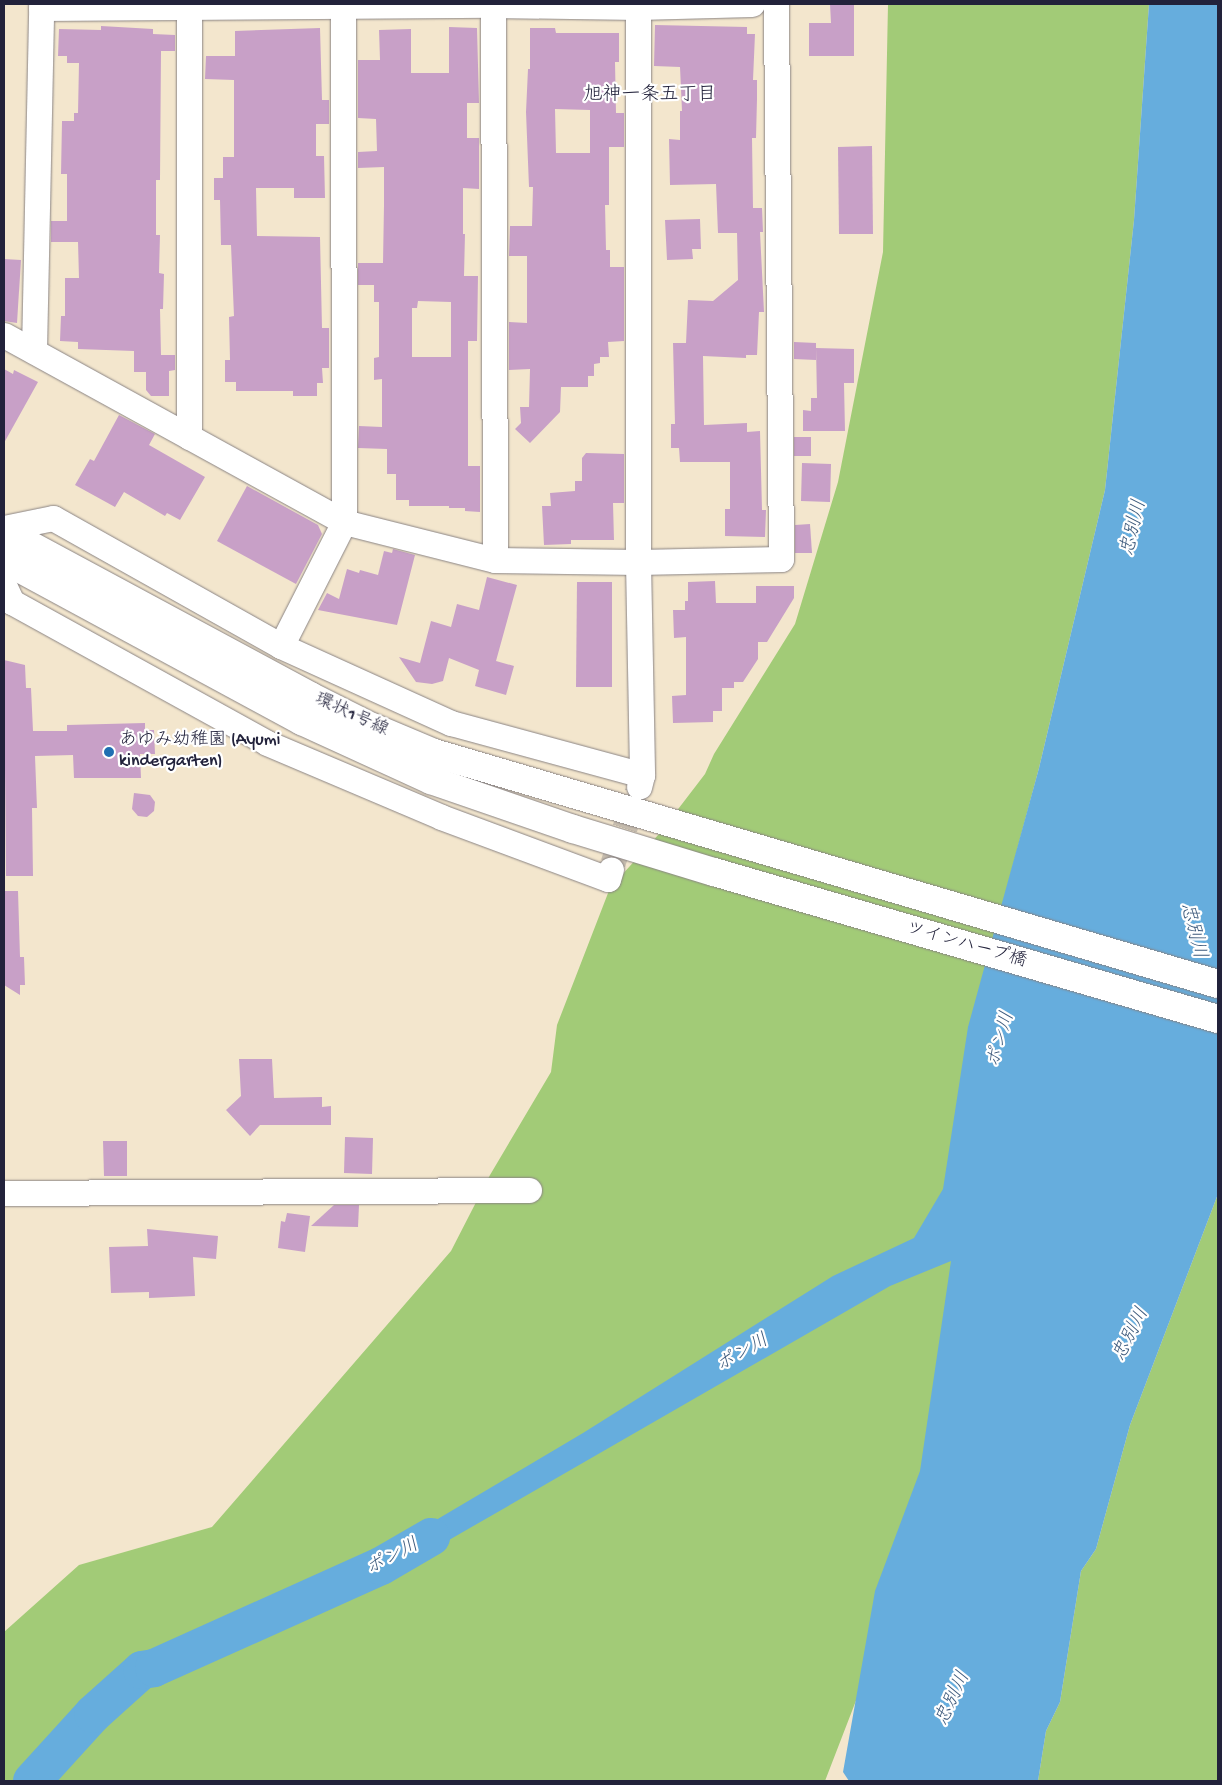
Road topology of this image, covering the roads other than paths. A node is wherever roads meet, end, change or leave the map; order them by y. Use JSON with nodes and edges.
{"nodes":[{"id":1,"x":752,"y":4,"type":"edge"},
{"id":2,"x":776,"y":4,"type":"edge"},
{"id":3,"x":493,"y":5,"type":"edge"},
{"id":4,"x":638,"y":5,"type":"edge"},
{"id":5,"x":41,"y":6,"type":"edge"},
{"id":6,"x":189,"y":6,"type":"edge"},
{"id":7,"x":343,"y":6,"type":"edge"},
{"id":8,"x":4,"y":335,"type":"edge"},
{"id":9,"x":34,"y":351,"type":"junction"},
{"id":10,"x":189,"y":437,"type":"junction"},
{"id":11,"x":344,"y":522,"type":"junction"},
{"id":12,"x":4,"y":530,"type":"edge"},
{"id":13,"x":4,"y":560,"type":"edge"},
{"id":14,"x":495,"y":560,"type":"junction"},
{"id":15,"x":638,"y":562,"type":"junction"},
{"id":16,"x":4,"y":585,"type":"edge"},
{"id":17,"x":281,"y":646,"type":"junction"},
{"id":18,"x":724,"y":840,"type":"joint"},
{"id":19,"x":611,"y":869,"type":"dead end"},
{"id":20,"x":714,"y":872,"type":"joint"},
{"id":21,"x":1218,"y":984,"type":"edge"},
{"id":22,"x":1218,"y":1019,"type":"edge"},
{"id":23,"x":529,"y":1190,"type":"dead end"},
{"id":24,"x":4,"y":1193,"type":"edge"}],
"edges":[{"from":1,"to":4,"type":"street"},
{"from":2,"to":15,"type":"street"},
{"from":3,"to":4,"type":"street"},
{"from":3,"to":7,"type":"street"},
{"from":3,"to":14,"type":"street"},
{"from":4,"to":15,"type":"street"},
{"from":5,"to":6,"type":"street"},
{"from":5,"to":9,"type":"street"},
{"from":6,"to":7,"type":"street"},
{"from":6,"to":10,"type":"street"},
{"from":7,"to":11,"type":"street"},
{"from":8,"to":9,"type":"street"},
{"from":9,"to":10,"type":"street"},
{"from":10,"to":11,"type":"street"},
{"from":11,"to":14,"type":"street"},
{"from":11,"to":17,"type":"street"},
{"from":12,"to":17,"type":"street"},
{"from":12,"to":18,"type":"main road","name":"環状1号線"},
{"from":13,"to":20,"type":"main road","name":"環状1号線"},
{"from":14,"to":15,"type":"street"},
{"from":15,"to":17,"type":"street"},
{"from":16,"to":19,"type":"street"},
{"from":18,"to":21,"type":"main road","name":"ツインハープ橋"},
{"from":20,"to":22,"type":"main road","name":"ツインハープ橋"},
{"from":23,"to":24,"type":"street"}]}
